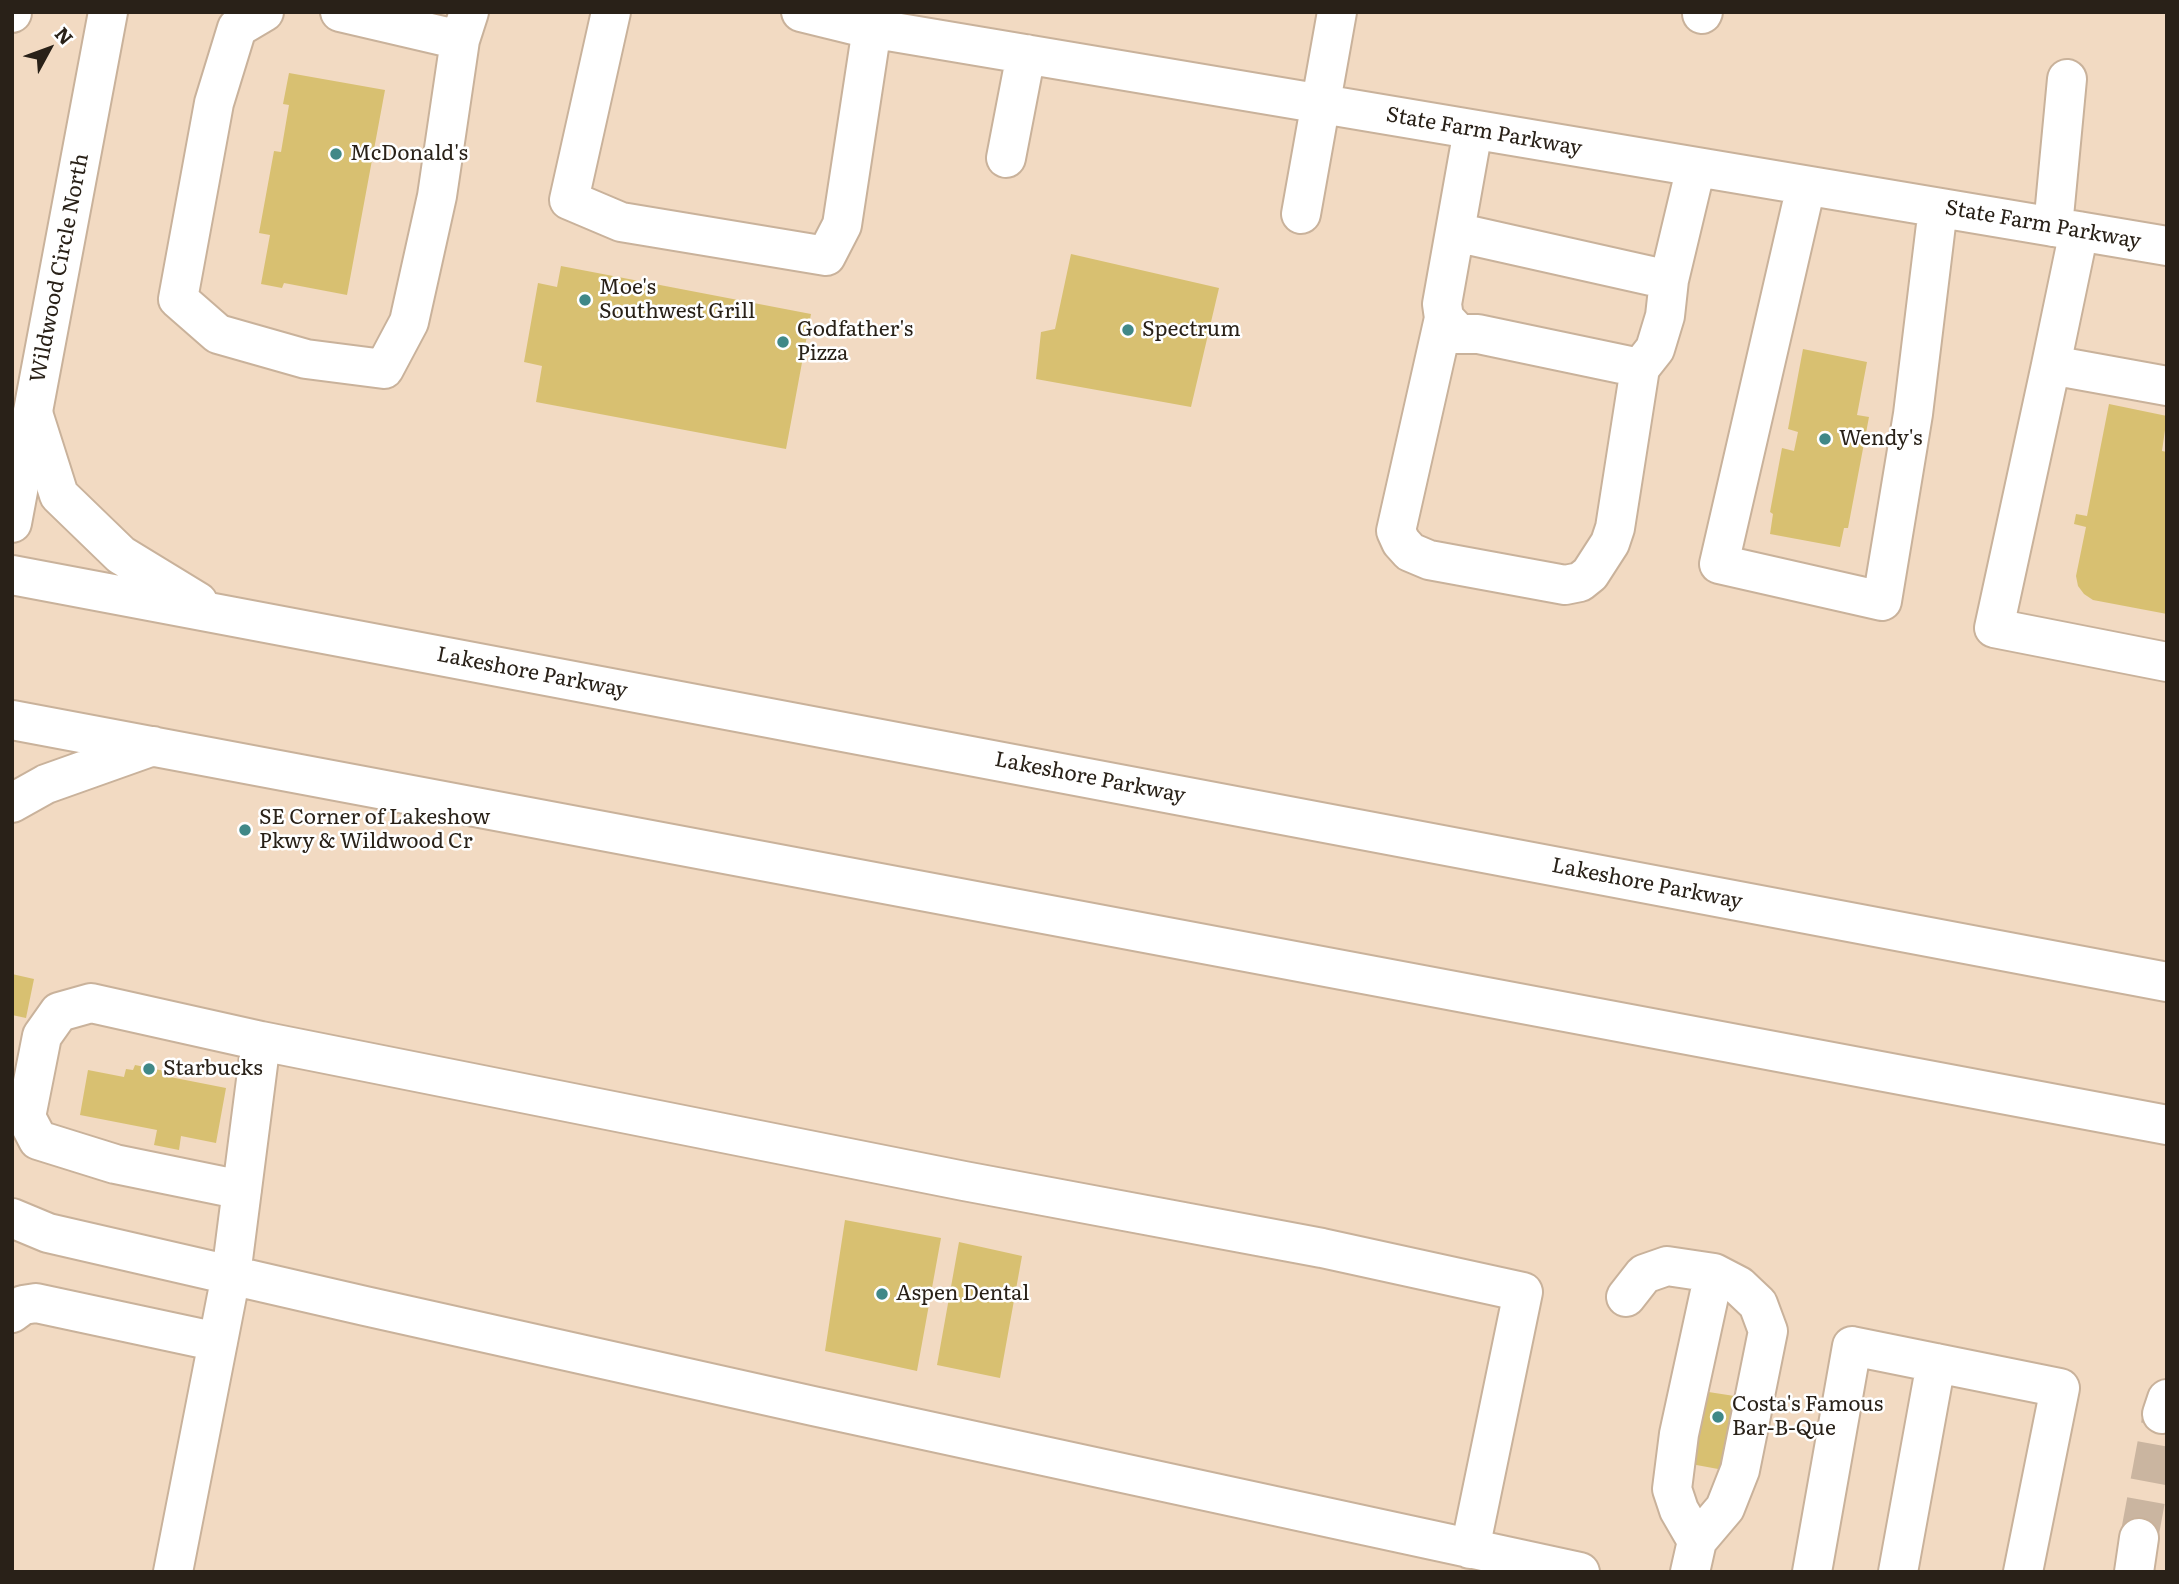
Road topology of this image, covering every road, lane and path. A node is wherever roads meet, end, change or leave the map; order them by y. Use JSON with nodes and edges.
{"nodes":[{"id":1,"x":108,"y":12,"type":"edge"},
{"id":2,"x":264,"y":12,"type":"edge"},
{"id":3,"x":340,"y":12,"type":"edge"},
{"id":4,"x":611,"y":12,"type":"edge"},
{"id":5,"x":801,"y":12,"type":"edge"},
{"id":6,"x":1338,"y":12,"type":"edge"},
{"id":7,"x":863,"y":22,"type":"edge"},
{"id":8,"x":464,"y":26,"type":"edge"},
{"id":9,"x":1026,"y":54,"type":"junction"},
{"id":10,"x":2067,"y":79,"type":"dead end"},
{"id":11,"x":1322,"y":104,"type":"junction"},
{"id":12,"x":1473,"y":130,"type":"junction"},
{"id":13,"x":1006,"y":158,"type":"dead end"},
{"id":14,"x":1696,"y":167,"type":"junction"},
{"id":15,"x":1807,"y":186,"type":"junction"},
{"id":16,"x":1938,"y":208,"type":"junction"},
{"id":17,"x":1301,"y":214,"type":"dead end"},
{"id":18,"x":2066,"y":229,"type":"junction"},
{"id":19,"x":1455,"y":232,"type":"junction"},
{"id":20,"x":2167,"y":246,"type":"edge"},
{"id":21,"x":1669,"y":280,"type":"junction"},
{"id":22,"x":1444,"y":318,"type":"junction"},
{"id":23,"x":2051,"y":365,"type":"junction"},
{"id":24,"x":1640,"y":368,"type":"junction"},
{"id":25,"x":2167,"y":386,"type":"edge"},
{"id":26,"x":33,"y":413,"type":"junction"},
{"id":27,"x":12,"y":523,"type":"edge"},
{"id":28,"x":12,"y":575,"type":"edge"},
{"id":29,"x":218,"y":614,"type":"junction"},
{"id":30,"x":2167,"y":662,"type":"edge"},
{"id":31,"x":12,"y":720,"type":"edge"},
{"id":32,"x":154,"y":746,"type":"junction"},
{"id":33,"x":12,"y":803,"type":"edge"},
{"id":34,"x":2167,"y":982,"type":"edge"},
{"id":35,"x":261,"y":1041,"type":"junction"},
{"id":36,"x":2167,"y":1125,"type":"edge"},
{"id":37,"x":242,"y":1190,"type":"junction"},
{"id":38,"x":12,"y":1218,"type":"edge"},
{"id":39,"x":30,"y":1237,"type":"edge"},
{"id":40,"x":1714,"y":1273,"type":"junction"},
{"id":41,"x":231,"y":1275,"type":"junction"},
{"id":42,"x":1626,"y":1297,"type":"dead end"},
{"id":43,"x":12,"y":1313,"type":"edge"},
{"id":44,"x":218,"y":1342,"type":"junction"},
{"id":45,"x":1936,"y":1363,"type":"junction"},
{"id":46,"x":1470,"y":1549,"type":"junction"},
{"id":47,"x":1694,"y":1556,"type":"edge"},
{"id":48,"x":173,"y":1572,"type":"edge"},
{"id":49,"x":1580,"y":1572,"type":"edge"},
{"id":50,"x":1812,"y":1572,"type":"edge"},
{"id":51,"x":1898,"y":1572,"type":"edge"},
{"id":52,"x":2023,"y":1572,"type":"edge"}],
"edges":[{"from":1,"to":26,"type":"main road","name":"Wildwood Circle North"},
{"from":2,"to":8,"type":"main road"},
{"from":3,"to":8,"type":"main road"},
{"from":4,"to":7,"type":"main road"},
{"from":5,"to":7,"type":"main road","name":"State Farm Parkway"},
{"from":6,"to":11,"type":"main road"},
{"from":7,"to":9,"type":"main road","name":"State Farm Parkway"},
{"from":9,"to":11,"type":"main road","name":"State Farm Parkway"},
{"from":9,"to":13,"type":"main road"},
{"from":10,"to":18,"type":"main road"},
{"from":11,"to":12,"type":"main road","name":"State Farm Parkway"},
{"from":11,"to":17,"type":"main road"},
{"from":12,"to":14,"type":"main road","name":"State Farm Parkway"},
{"from":12,"to":19,"type":"main road"},
{"from":14,"to":15,"type":"main road","name":"State Farm Parkway"},
{"from":14,"to":21,"type":"main road"},
{"from":15,"to":16,"type":"main road","name":"State Farm Parkway"},
{"from":15,"to":16,"type":"main road"},
{"from":16,"to":18,"type":"main road","name":"State Farm Parkway"},
{"from":18,"to":20,"type":"main road","name":"State Farm Parkway"},
{"from":18,"to":23,"type":"main road"},
{"from":19,"to":21,"type":"main road"},
{"from":19,"to":22,"type":"main road"},
{"from":21,"to":24,"type":"main road"},
{"from":22,"to":24,"type":"main road"},
{"from":22,"to":24,"type":"main road"},
{"from":23,"to":25,"type":"main road"},
{"from":23,"to":30,"type":"main road"},
{"from":26,"to":27,"type":"main road","name":"Wildwood Circle North"},
{"from":26,"to":29,"type":"main road"},
{"from":28,"to":29,"type":"main road","name":"Lakeshore Parkway"},
{"from":29,"to":34,"type":"main road","name":"Lakeshore Parkway"},
{"from":31,"to":32,"type":"main road"},
{"from":32,"to":33,"type":"main road"},
{"from":32,"to":36,"type":"main road"},
{"from":35,"to":37,"type":"main road"},
{"from":35,"to":37,"type":"main road"},
{"from":35,"to":46,"type":"main road"},
{"from":37,"to":41,"type":"main road"},
{"from":38,"to":39,"type":"main road"},
{"from":39,"to":41,"type":"main road"},
{"from":40,"to":42,"type":"main road"},
{"from":40,"to":47,"type":"main road"},
{"from":40,"to":47,"type":"main road"},
{"from":41,"to":44,"type":"main road"},
{"from":41,"to":46,"type":"main road"},
{"from":43,"to":44,"type":"main road"},
{"from":44,"to":48,"type":"main road"},
{"from":45,"to":50,"type":"main road"},
{"from":45,"to":51,"type":"main road"},
{"from":45,"to":52,"type":"main road"},
{"from":46,"to":49,"type":"main road"}]}
